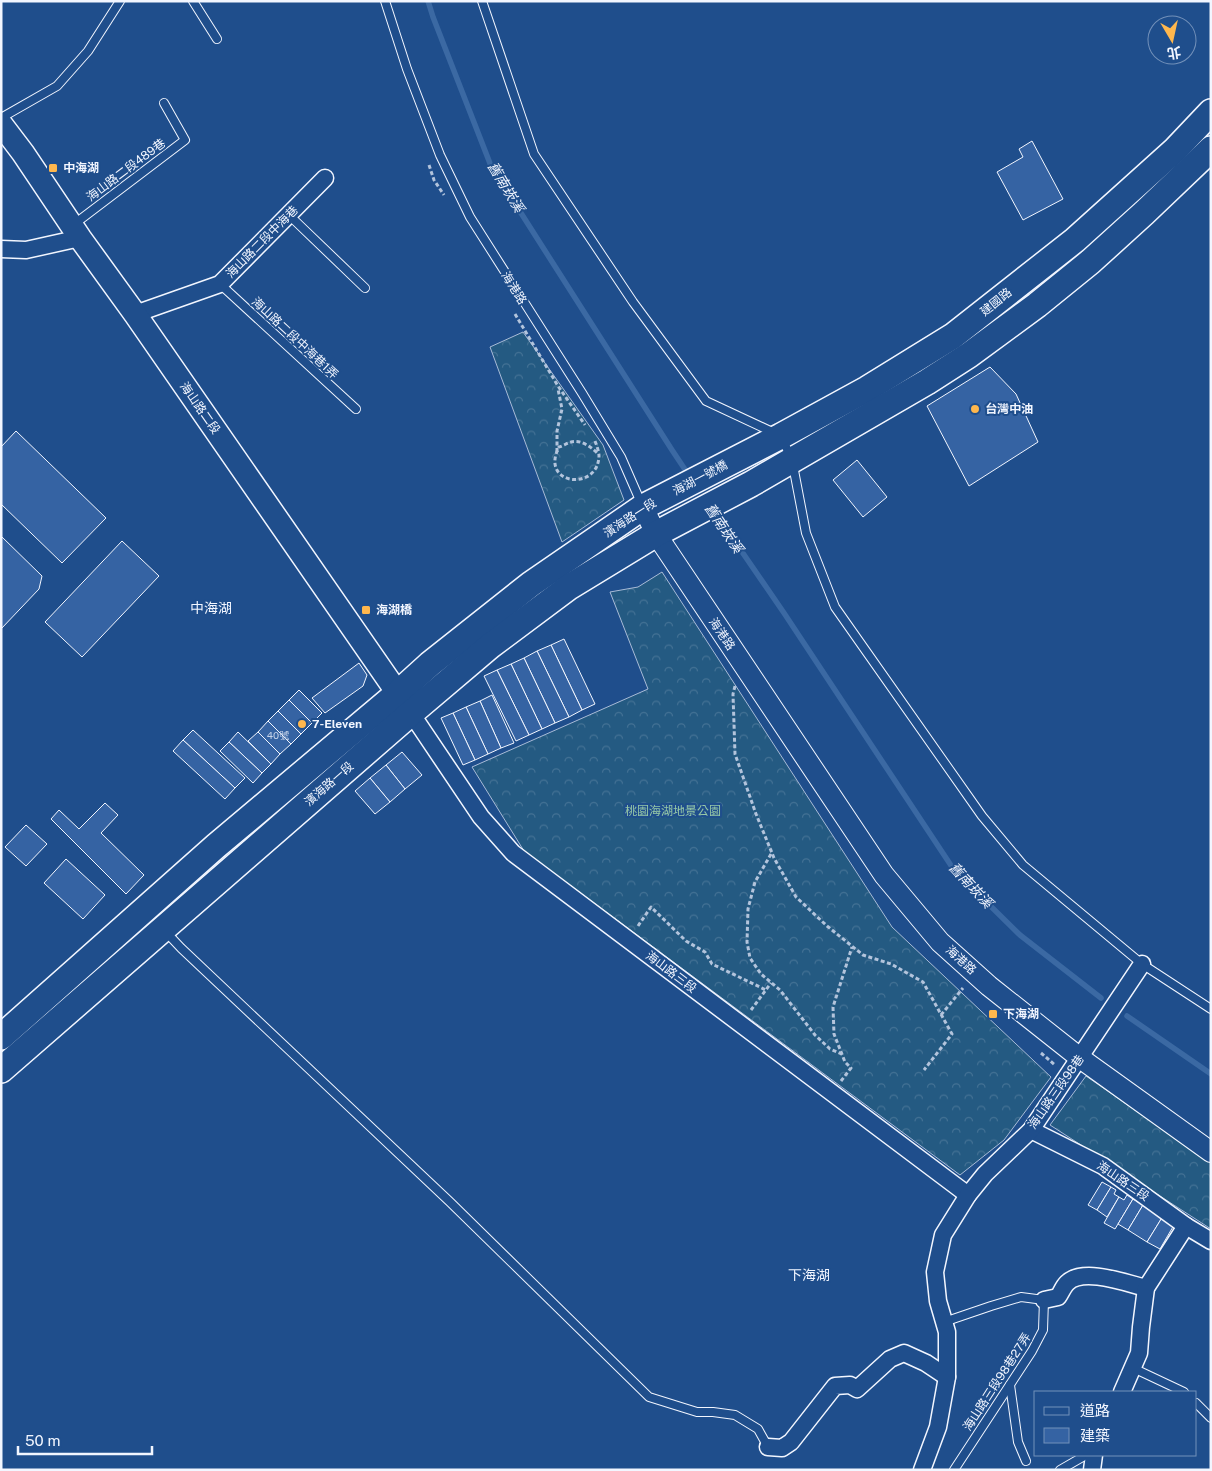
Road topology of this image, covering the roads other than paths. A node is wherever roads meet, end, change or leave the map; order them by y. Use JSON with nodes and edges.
{"nodes":[{"id":1,"x":120,"y":1,"type":"edge"},
{"id":2,"x":193,"y":1,"type":"edge"},
{"id":3,"x":385,"y":1,"type":"edge"},
{"id":4,"x":482,"y":1,"type":"edge"},
{"id":5,"x":217,"y":39,"type":"dead end"},
{"id":6,"x":164,"y":103,"type":"dead end"},
{"id":7,"x":1211,"y":112,"type":"edge"},
{"id":8,"x":1,"y":118,"type":"edge"},
{"id":9,"x":1,"y":124,"type":"edge"},
{"id":10,"x":1211,"y":149,"type":"edge"},
{"id":11,"x":325,"y":178,"type":"dead end"},
{"id":12,"x":289,"y":215,"type":"junction"},
{"id":13,"x":76,"y":232,"type":"junction"},
{"id":14,"x":1,"y":249,"type":"edge"},
{"id":15,"x":220,"y":284,"type":"junction"},
{"id":16,"x":365,"y":288,"type":"dead end"},
{"id":17,"x":135,"y":314,"type":"junction"},
{"id":18,"x":356,"y":409,"type":"dead end"},
{"id":19,"x":781,"y":436,"type":"junction"},
{"id":20,"x":745,"y":454,"type":"joint"},
{"id":21,"x":792,"y":460,"type":"junction"},
{"id":22,"x":652,"y":503,"type":"junction"},
{"id":23,"x":666,"y":529,"type":"junction"},
{"id":24,"x":405,"y":703,"type":"junction"},
{"id":25,"x":163,"y":929,"type":"junction"},
{"id":26,"x":1142,"y":964,"type":"junction"},
{"id":27,"x":63,"y":982,"type":"junction"},
{"id":28,"x":78,"y":1003,"type":"junction"},
{"id":29,"x":1211,"y":1009,"type":"edge"},
{"id":30,"x":1,"y":1037,"type":"edge"},
{"id":31,"x":1080,"y":1058,"type":"junction"},
{"id":32,"x":1,"y":1070,"type":"edge"},
{"id":33,"x":1031,"y":1130,"type":"junction"},
{"id":34,"x":1211,"y":1152,"type":"edge"},
{"id":35,"x":968,"y":1195,"type":"junction"},
{"id":36,"x":1186,"y":1226,"type":"junction"},
{"id":37,"x":1211,"y":1241,"type":"edge"},
{"id":38,"x":1146,"y":1288,"type":"junction"},
{"id":39,"x":1044,"y":1300,"type":"junction"},
{"id":40,"x":944,"y":1322,"type":"junction"},
{"id":41,"x":1133,"y":1368,"type":"junction"},
{"id":42,"x":947,"y":1377,"type":"junction"},
{"id":43,"x":1010,"y":1385,"type":"junction"},
{"id":44,"x":1122,"y":1391,"type":"edge"},
{"id":45,"x":1182,"y":1391,"type":"edge"},
{"id":46,"x":1197,"y":1404,"type":"edge"},
{"id":47,"x":1211,"y":1418,"type":"edge"},
{"id":48,"x":768,"y":1447,"type":"joint"},
{"id":49,"x":1084,"y":1456,"type":"edge"},
{"id":50,"x":1094,"y":1456,"type":"edge"},
{"id":51,"x":1026,"y":1461,"type":"dead end"},
{"id":52,"x":922,"y":1470,"type":"edge"},
{"id":53,"x":954,"y":1470,"type":"edge"},
{"id":54,"x":1060,"y":1470,"type":"edge"},
{"id":55,"x":1092,"y":1470,"type":"edge"}],
"edges":[{"from":1,"to":8,"type":"lane"},
{"from":2,"to":5,"type":"lane"},
{"from":3,"to":22,"type":"lane","name":"海港路"},
{"from":4,"to":19,"type":"lane"},
{"from":6,"to":13,"type":"lane","name":"海山路二段489巷"},
{"from":7,"to":19,"type":"main road","name":"建國路"},
{"from":9,"to":13,"type":"main road","name":"海山路二段"},
{"from":10,"to":21,"type":"main road","name":"建國路"},
{"from":11,"to":12,"type":"street","name":"海山路二段中海巷"},
{"from":12,"to":15,"type":"street","name":"海山路二段中海巷"},
{"from":12,"to":16,"type":"lane"},
{"from":13,"to":14,"type":"street"},
{"from":13,"to":17,"type":"main road","name":"海山路二段"},
{"from":15,"to":17,"type":"street","name":"海山路二段中海巷"},
{"from":15,"to":18,"type":"lane","name":"海山路二段中海巷1弄"},
{"from":17,"to":24,"type":"main road","name":"海山路二段"},
{"from":19,"to":20,"type":"main road","name":"建國路"},
{"from":19,"to":21,"type":"lane"},
{"from":20,"to":22,"type":"main road","name":"海湖一號橋"},
{"from":21,"to":23,"type":"main road","name":"建國路"},
{"from":21,"to":26,"type":"lane"},
{"from":22,"to":23,"type":"street","name":"海港路"},
{"from":22,"to":24,"type":"main road","name":"濱海路一段"},
{"from":23,"to":24,"type":"main road","name":"濱海路一段"},
{"from":23,"to":31,"type":"street","name":"海港路"},
{"from":24,"to":25,"type":"main road","name":"濱海路一段"},
{"from":24,"to":27,"type":"main road","name":"濱海路一段"},
{"from":24,"to":35,"type":"street","name":"海山路三段"},
{"from":25,"to":28,"type":"main road","name":"濱海路一段"},
{"from":25,"to":48,"type":"lane"},
{"from":26,"to":29,"type":"lane"},
{"from":26,"to":31,"type":"street","name":"海山路三段98巷"},
{"from":27,"to":28,"type":"main road"},
{"from":27,"to":30,"type":"main road","name":"濱海路一段"},
{"from":28,"to":32,"type":"main road","name":"濱海路一段"},
{"from":31,"to":33,"type":"street","name":"海山路三段98巷"},
{"from":31,"to":34,"type":"street","name":"海港路"},
{"from":33,"to":35,"type":"street","name":"海山路三段98巷"},
{"from":33,"to":36,"type":"street","name":"海山路三段"},
{"from":35,"to":40,"type":"street","name":"海山路三段98巷"},
{"from":36,"to":37,"type":"street","name":"海山路三段"},
{"from":36,"to":38,"type":"street"},
{"from":38,"to":39,"type":"street"},
{"from":38,"to":41,"type":"street"},
{"from":39,"to":40,"type":"lane"},
{"from":39,"to":43,"type":"lane","name":"海山路三段98巷27弄"},
{"from":40,"to":42,"type":"street","name":"海山路三段98巷"},
{"from":41,"to":44,"type":"street"},
{"from":41,"to":45,"type":"lane"},
{"from":42,"to":48,"type":"street"},
{"from":42,"to":52,"type":"street","name":"海山路三段98巷"},
{"from":43,"to":51,"type":"lane"},
{"from":43,"to":53,"type":"lane","name":"海山路三段98巷27弄"},
{"from":46,"to":47,"type":"lane"},
{"from":49,"to":54,"type":"lane"},
{"from":50,"to":55,"type":"street"}]}
